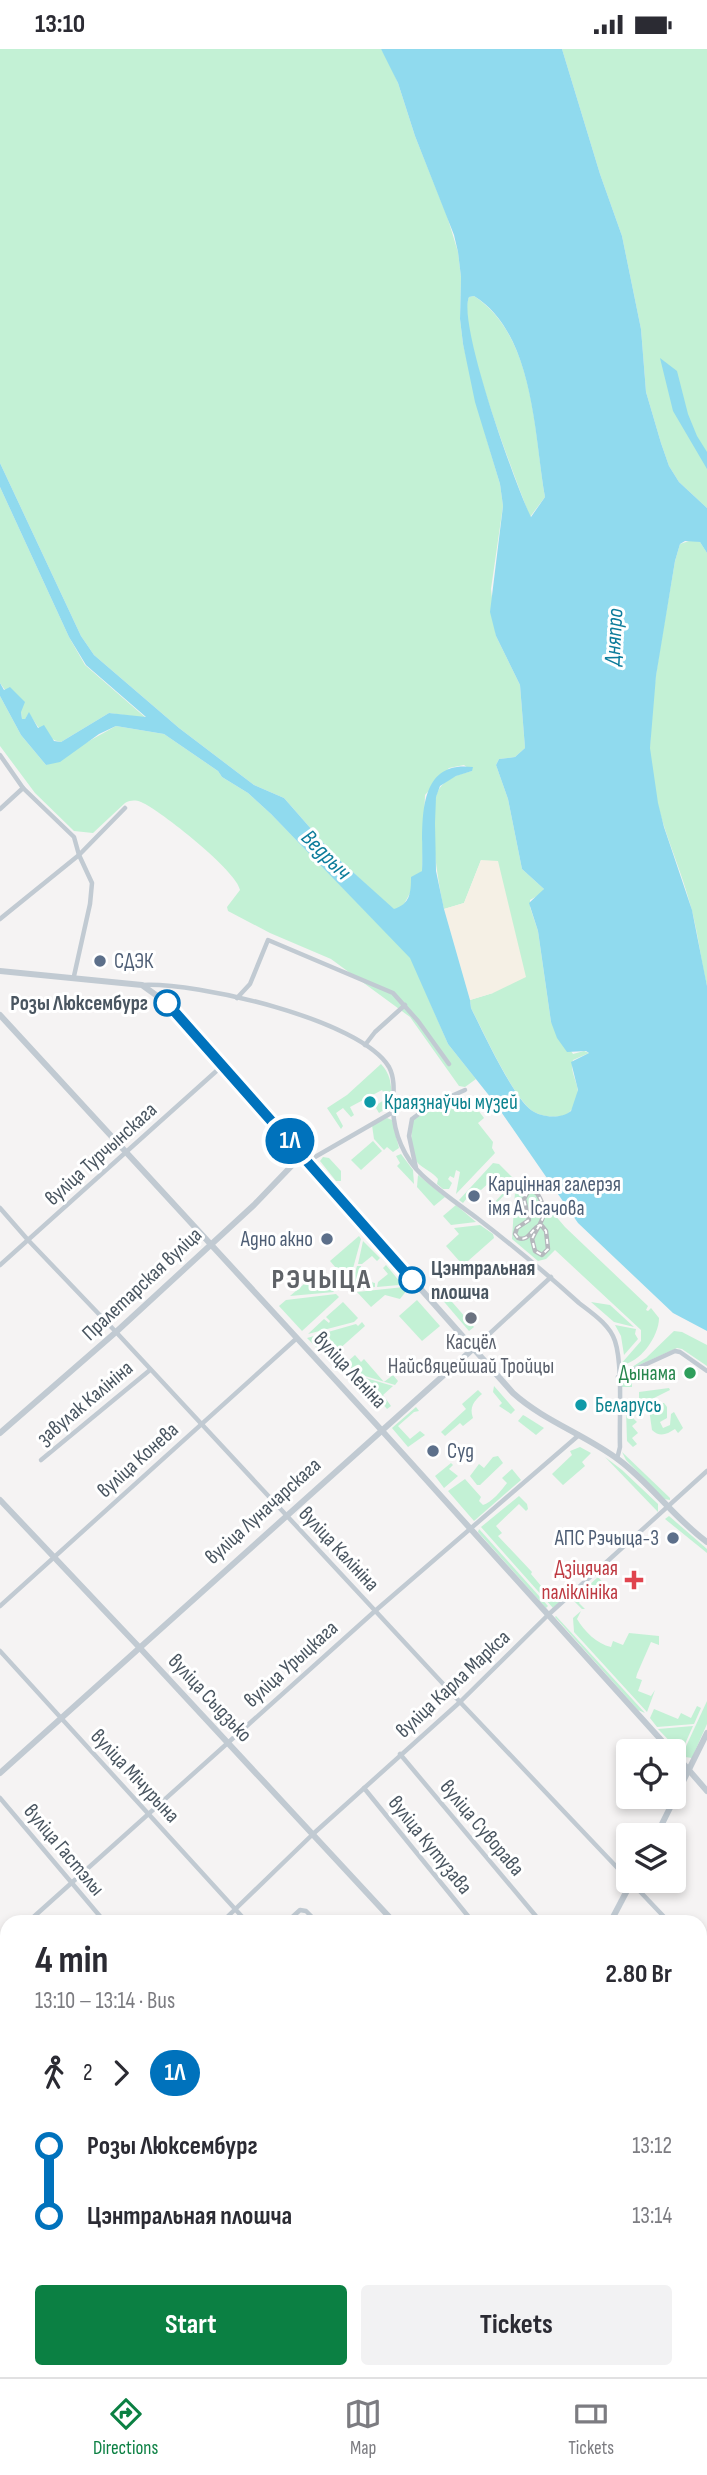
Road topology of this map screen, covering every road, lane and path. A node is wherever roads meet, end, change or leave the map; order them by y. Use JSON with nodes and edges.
{"nodes":[{"id":1,"x":0,"y":755,"type":"edge"},
{"id":2,"x":23,"y":788,"type":"junction"},
{"id":3,"x":125,"y":808,"type":"dead end"},
{"id":4,"x":0,"y":809,"type":"edge"},
{"id":5,"x":79,"y":855,"type":"junction"},
{"id":6,"x":0,"y":919,"type":"edge"},
{"id":7,"x":0,"y":971,"type":"edge"},
{"id":8,"x":74,"y":977,"type":"junction"},
{"id":9,"x":142,"y":985,"type":"junction"},
{"id":10,"x":237,"y":998,"type":"junction"},
{"id":11,"x":405,"y":1005,"type":"junction"},
{"id":12,"x":0,"y":1015,"type":"edge"},
{"id":13,"x":365,"y":1045,"type":"junction"},
{"id":14,"x":449,"y":1065,"type":"dead end"},
{"id":15,"x":222,"y":1066,"type":"junction"},
{"id":16,"x":465,"y":1090,"type":"dead end"},
{"id":17,"x":393,"y":1112,"type":"junction"},
{"id":18,"x":126,"y":1152,"type":"junction"},
{"id":19,"x":302,"y":1155,"type":"junction"},
{"id":20,"x":308,"y":1161,"type":"junction"},
{"id":21,"x":416,"y":1169,"type":"junction"},
{"id":22,"x":0,"y":1208,"type":"edge"},
{"id":23,"x":28,"y":1240,"type":"junction"},
{"id":24,"x":211,"y":1244,"type":"junction"},
{"id":25,"x":0,"y":1265,"type":"edge"},
{"id":26,"x":551,"y":1277,"type":"junction"},
{"id":27,"x":116,"y":1332,"type":"junction"},
{"id":28,"x":297,"y":1338,"type":"junction"},
{"id":29,"x":474,"y":1348,"type":"junction"},
{"id":30,"x":150,"y":1370,"type":"junction"},
{"id":31,"x":707,"y":1371,"type":"edge"},
{"id":32,"x":618,"y":1377,"type":"junction"},
{"id":33,"x":200,"y":1425,"type":"junction"},
{"id":34,"x":381,"y":1429,"type":"junction"},
{"id":35,"x":0,"y":1433,"type":"edge"},
{"id":36,"x":579,"y":1435,"type":"junction"},
{"id":37,"x":617,"y":1459,"type":"junction"},
{"id":38,"x":41,"y":1460,"type":"dead end"},
{"id":39,"x":707,"y":1471,"type":"edge"},
{"id":40,"x":0,"y":1500,"type":"edge"},
{"id":41,"x":667,"y":1507,"type":"junction"},
{"id":42,"x":286,"y":1514,"type":"junction"},
{"id":43,"x":471,"y":1530,"type":"junction"},
{"id":44,"x":707,"y":1542,"type":"edge"},
{"id":45,"x":54,"y":1558,"type":"junction"},
{"id":46,"x":0,"y":1606,"type":"edge"},
{"id":47,"x":375,"y":1611,"type":"junction"},
{"id":48,"x":548,"y":1615,"type":"junction"},
{"id":49,"x":139,"y":1647,"type":"junction"},
{"id":50,"x":0,"y":1651,"type":"edge"},
{"id":51,"x":460,"y":1702,"type":"junction"},
{"id":52,"x":61,"y":1718,"type":"junction"},
{"id":53,"x":707,"y":1733,"type":"edge"},
{"id":54,"x":661,"y":1739,"type":"edge"},
{"id":55,"x":227,"y":1744,"type":"junction"},
{"id":56,"x":400,"y":1754,"type":"junction"},
{"id":57,"x":686,"y":1767,"type":"edge"},
{"id":58,"x":690,"y":1771,"type":"junction"},
{"id":59,"x":0,"y":1773,"type":"edge"},
{"id":60,"x":364,"y":1788,"type":"junction"},
{"id":61,"x":707,"y":1791,"type":"edge"},
{"id":62,"x":0,"y":1798,"type":"edge"},
{"id":63,"x":149,"y":1814,"type":"junction"},
{"id":64,"x":663,"y":1823,"type":"edge"},
{"id":65,"x":313,"y":1834,"type":"junction"},
{"id":66,"x":616,"y":1865,"type":"edge"},
{"id":67,"x":73,"y":1883,"type":"junction"},
{"id":68,"x":625,"y":1893,"type":"edge"},
{"id":69,"x":642,"y":1893,"type":"edge"},
{"id":70,"x":236,"y":1910,"type":"junction"},
{"id":71,"x":36,"y":1915,"type":"edge"},
{"id":72,"x":99,"y":1915,"type":"edge"},
{"id":73,"x":230,"y":1915,"type":"edge"},
{"id":74,"x":241,"y":1915,"type":"edge"},
{"id":75,"x":295,"y":1915,"type":"edge"},
{"id":76,"x":310,"y":1915,"type":"edge"},
{"id":77,"x":387,"y":1915,"type":"edge"},
{"id":78,"x":467,"y":1915,"type":"edge"},
{"id":79,"x":535,"y":1915,"type":"edge"},
{"id":80,"x":614,"y":1915,"type":"edge"},
{"id":81,"x":662,"y":1915,"type":"edge"}],
"edges":[{"from":1,"to":2,"type":"street"},
{"from":2,"to":4,"type":"street"},
{"from":2,"to":5,"type":"street"},
{"from":3,"to":5,"type":"street"},
{"from":5,"to":6,"type":"street"},
{"from":5,"to":8,"type":"street"},
{"from":7,"to":8,"type":"street"},
{"from":8,"to":9,"type":"street"},
{"from":9,"to":10,"type":"street"},
{"from":9,"to":15,"type":"street"},
{"from":10,"to":11,"type":"street"},
{"from":10,"to":13,"type":"street"},
{"from":11,"to":13,"type":"street"},
{"from":11,"to":14,"type":"street"},
{"from":12,"to":18,"type":"street","name":"вуліца Леніна"},
{"from":13,"to":17,"type":"street"},
{"from":15,"to":18,"type":"street","name":"вуліца Турчынскага"},
{"from":15,"to":19,"type":"street"},
{"from":16,"to":21,"type":"street"},
{"from":17,"to":20,"type":"street"},
{"from":17,"to":21,"type":"street"},
{"from":18,"to":23,"type":"street","name":"вуліца Турчынскага"},
{"from":18,"to":24,"type":"street","name":"вуліца Леніна"},
{"from":19,"to":20,"type":"street"},
{"from":19,"to":24,"type":"street","name":"Пралетарская вуліца"},
{"from":20,"to":29,"type":"street"},
{"from":21,"to":26,"type":"street"},
{"from":22,"to":23,"type":"street","name":"вуліца Калініна"},
{"from":23,"to":25,"type":"street","name":"вуліца Турчынскага"},
{"from":23,"to":27,"type":"street","name":"вуліца Калініна"},
{"from":24,"to":27,"type":"street","name":"Пралетарская вуліца"},
{"from":24,"to":28,"type":"street","name":"вуліца Леніна"},
{"from":26,"to":29,"type":"street","name":"вуліца Луначарскага"},
{"from":26,"to":32,"type":"street"},
{"from":27,"to":30,"type":"street","name":"вуліца Калініна"},
{"from":27,"to":35,"type":"street","name":"Пралетарская вуліца"},
{"from":28,"to":33,"type":"street","name":"вуліца Конева"},
{"from":28,"to":34,"type":"street","name":"вуліца Леніна"},
{"from":29,"to":34,"type":"street","name":"вуліца Луначарскага"},
{"from":29,"to":36,"type":"street"},
{"from":30,"to":33,"type":"street","name":"вуліца Калініна"},
{"from":30,"to":38,"type":"street","name":"завулак Калініна"},
{"from":31,"to":32,"type":"street"},
{"from":32,"to":37,"type":"street"},
{"from":33,"to":42,"type":"street","name":"вуліца Калініна"},
{"from":33,"to":45,"type":"street","name":"вуліца Конева"},
{"from":34,"to":42,"type":"street","name":"вуліца Луначарскага"},
{"from":34,"to":43,"type":"street","name":"вуліца Леніна"},
{"from":36,"to":37,"type":"street"},
{"from":36,"to":43,"type":"street","name":"вуліца Урыцкага"},
{"from":37,"to":41,"type":"street"},
{"from":39,"to":41,"type":"street","name":"вуліца Карла Маркса"},
{"from":40,"to":45,"type":"street","name":"вуліца Сыдзько"},
{"from":41,"to":44,"type":"street"},
{"from":41,"to":48,"type":"street","name":"вуліца Карла Маркса"},
{"from":42,"to":47,"type":"street","name":"вуліца Калініна"},
{"from":42,"to":49,"type":"street","name":"вуліца Луначарскага"},
{"from":43,"to":47,"type":"street","name":"вуліца Урыцкага"},
{"from":43,"to":48,"type":"street","name":"вуліца Леніна"},
{"from":45,"to":46,"type":"street","name":"вуліца Конева"},
{"from":45,"to":49,"type":"street","name":"вуліца Сыдзько"},
{"from":47,"to":51,"type":"street","name":"вуліца Калініна"},
{"from":47,"to":55,"type":"street","name":"вуліца Урыцкага"},
{"from":48,"to":51,"type":"street","name":"вуліца Карла Маркса"},
{"from":48,"to":54,"type":"street","name":"вуліца Леніна"},
{"from":49,"to":52,"type":"street","name":"вуліца Луначарскага"},
{"from":49,"to":55,"type":"street","name":"вуліца Сыдзько"},
{"from":50,"to":52,"type":"street","name":"вуліца Мічурына"},
{"from":51,"to":56,"type":"street","name":"вуліца Карла Маркса"},
{"from":51,"to":66,"type":"street","name":"вуліца Калініна"},
{"from":52,"to":59,"type":"street","name":"вуліца Луначарскага"},
{"from":52,"to":63,"type":"street","name":"вуліца Мічурына"},
{"from":53,"to":58,"type":"street"},
{"from":55,"to":63,"type":"street","name":"вуліца Урыцкага"},
{"from":55,"to":65,"type":"street","name":"вуліца Сыдзько"},
{"from":56,"to":60,"type":"street","name":"вуліца Карла Маркса"},
{"from":56,"to":79,"type":"street","name":"вуліца Суворава"},
{"from":57,"to":58,"type":"street","name":"вуліца Леніна"},
{"from":58,"to":61,"type":"street","name":"вуліца Леніна"},
{"from":58,"to":64,"type":"street"},
{"from":60,"to":65,"type":"street","name":"вуліца Карла Маркса"},
{"from":60,"to":78,"type":"street","name":"вуліца Кутузава"},
{"from":62,"to":67,"type":"street","name":"вуліца Гастэлы"},
{"from":63,"to":67,"type":"street","name":"вуліца Урыцкага"},
{"from":63,"to":70,"type":"street","name":"вуліца Мічурына"},
{"from":65,"to":70,"type":"street","name":"вуліца Карла Маркса"},
{"from":65,"to":77,"type":"street","name":"вуліца Сыдзько"},
{"from":67,"to":71,"type":"street","name":"вуліца Урыцкага"},
{"from":67,"to":72,"type":"street","name":"вуліца Гастэлы"},
{"from":68,"to":80,"type":"street"},
{"from":69,"to":81,"type":"street","name":"вуліца Калініна"},
{"from":70,"to":73,"type":"street","name":"вуліца Карла Маркса"},
{"from":70,"to":74,"type":"street","name":"вуліца Мічурына"},
{"from":75,"to":76,"type":"street"}]}
